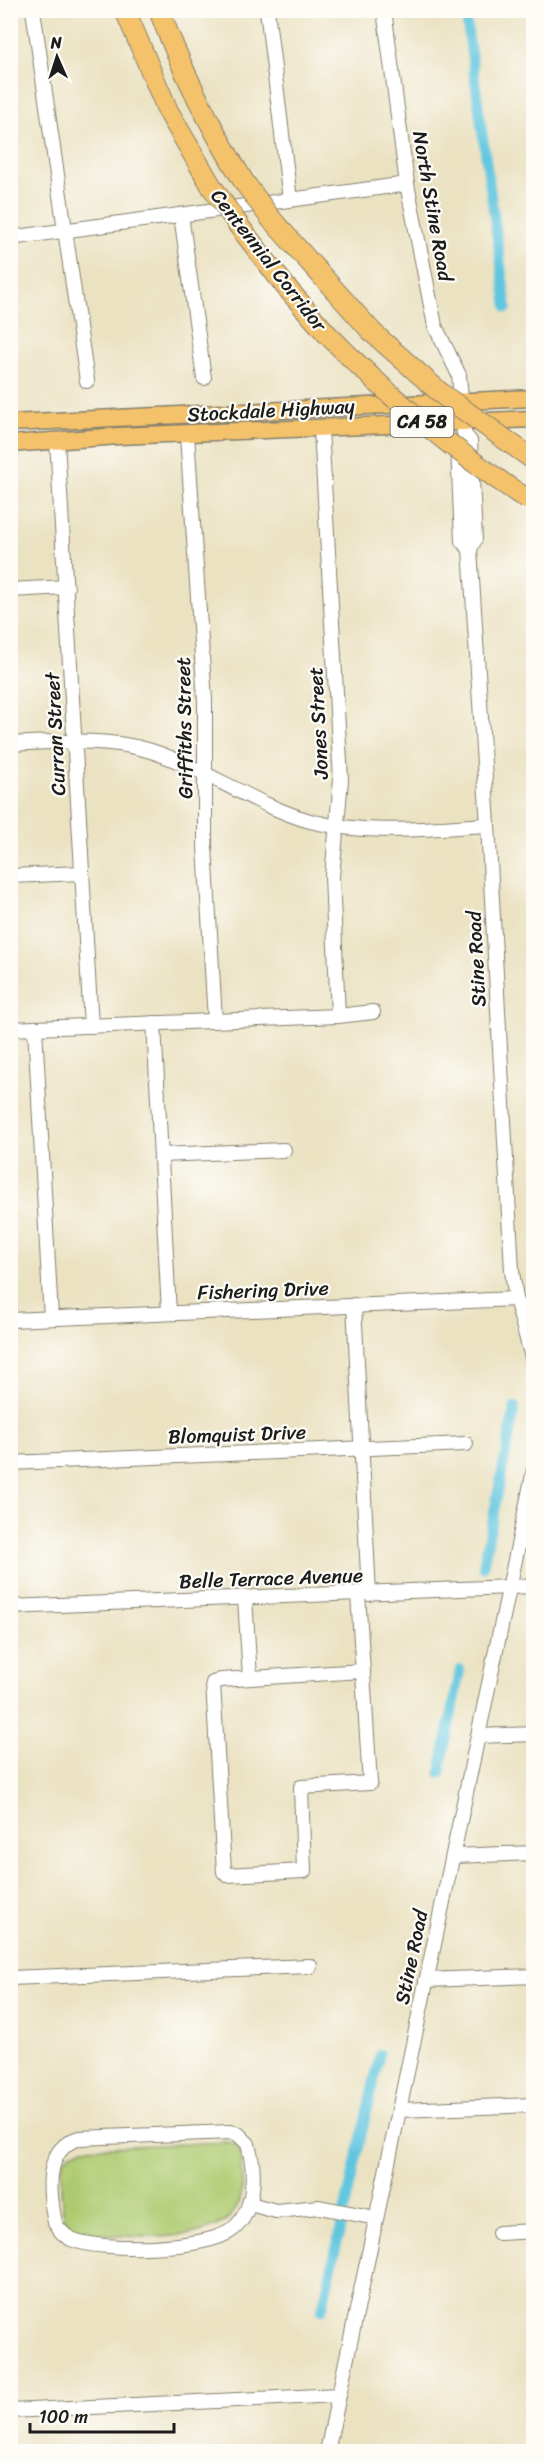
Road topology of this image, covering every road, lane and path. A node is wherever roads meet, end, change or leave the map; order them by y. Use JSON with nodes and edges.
{"nodes":[{"id":1,"x":33,"y":10,"type":"edge"},
{"id":2,"x":125,"y":10,"type":"edge"},
{"id":3,"x":159,"y":10,"type":"edge"},
{"id":4,"x":267,"y":10,"type":"edge"},
{"id":5,"x":384,"y":10,"type":"edge"},
{"id":6,"x":407,"y":184,"type":"junction"},
{"id":7,"x":290,"y":200,"type":"junction"},
{"id":8,"x":182,"y":215,"type":"junction"},
{"id":9,"x":64,"y":231,"type":"junction"},
{"id":10,"x":10,"y":238,"type":"edge"},
{"id":11,"x":204,"y":378,"type":"dead end"},
{"id":12,"x":87,"y":381,"type":"dead end"},
{"id":13,"x":534,"y":398,"type":"edge"},
{"id":14,"x":462,"y":402,"type":"junction"},
{"id":15,"x":534,"y":419,"type":"edge"},
{"id":16,"x":10,"y":423,"type":"edge"},
{"id":17,"x":464,"y":428,"type":"junction"},
{"id":18,"x":321,"y":429,"type":"junction"},
{"id":19,"x":187,"y":435,"type":"junction"},
{"id":20,"x":57,"y":440,"type":"junction"},
{"id":21,"x":10,"y":444,"type":"edge"},
{"id":22,"x":534,"y":460,"type":"edge"},
{"id":23,"x":530,"y":501,"type":"edge"},
{"id":24,"x":67,"y":587,"type":"junction"},
{"id":25,"x":10,"y":590,"type":"edge"},
{"id":26,"x":75,"y":741,"type":"junction"},
{"id":27,"x":10,"y":744,"type":"edge"},
{"id":28,"x":205,"y":775,"type":"junction"},
{"id":29,"x":488,"y":825,"type":"junction"},
{"id":30,"x":337,"y":826,"type":"junction"},
{"id":31,"x":82,"y":873,"type":"junction"},
{"id":32,"x":10,"y":876,"type":"edge"},
{"id":33,"x":374,"y":1012,"type":"dead end"},
{"id":34,"x":338,"y":1016,"type":"junction"},
{"id":35,"x":215,"y":1021,"type":"junction"},
{"id":36,"x":154,"y":1023,"type":"junction"},
{"id":37,"x":91,"y":1026,"type":"junction"},
{"id":38,"x":35,"y":1028,"type":"junction"},
{"id":39,"x":10,"y":1029,"type":"edge"},
{"id":40,"x":284,"y":1150,"type":"dead end"},
{"id":41,"x":161,"y":1155,"type":"junction"},
{"id":42,"x":516,"y":1299,"type":"junction"},
{"id":43,"x":354,"y":1305,"type":"junction"},
{"id":44,"x":169,"y":1313,"type":"junction"},
{"id":45,"x":51,"y":1318,"type":"junction"},
{"id":46,"x":10,"y":1320,"type":"edge"},
{"id":47,"x":534,"y":1365,"type":"edge"},
{"id":48,"x":466,"y":1444,"type":"dead end"},
{"id":49,"x":362,"y":1448,"type":"junction"},
{"id":50,"x":10,"y":1463,"type":"edge"},
{"id":51,"x":534,"y":1470,"type":"edge"},
{"id":52,"x":534,"y":1586,"type":"edge"},
{"id":53,"x":509,"y":1587,"type":"junction"},
{"id":54,"x":364,"y":1594,"type":"junction"},
{"id":55,"x":244,"y":1598,"type":"junction"},
{"id":56,"x":10,"y":1607,"type":"edge"},
{"id":57,"x":363,"y":1671,"type":"junction"},
{"id":58,"x":250,"y":1678,"type":"junction"},
{"id":59,"x":534,"y":1734,"type":"edge"},
{"id":60,"x":479,"y":1736,"type":"junction"},
{"id":61,"x":534,"y":1853,"type":"edge"},
{"id":62,"x":453,"y":1856,"type":"junction"},
{"id":63,"x":310,"y":1966,"type":"dead end"},
{"id":64,"x":534,"y":1976,"type":"edge"},
{"id":65,"x":10,"y":1978,"type":"edge"},
{"id":66,"x":426,"y":1980,"type":"junction"},
{"id":67,"x":534,"y":2105,"type":"edge"},
{"id":68,"x":399,"y":2110,"type":"junction"},
{"id":69,"x":250,"y":2204,"type":"junction"},
{"id":70,"x":376,"y":2218,"type":"junction"},
{"id":71,"x":534,"y":2231,"type":"edge"},
{"id":72,"x":499,"y":2233,"type":"dead end"},
{"id":73,"x":339,"y":2395,"type":"junction"},
{"id":74,"x":10,"y":2411,"type":"edge"},
{"id":75,"x":327,"y":2451,"type":"edge"}],
"edges":[{"from":1,"to":9,"type":"street"},
{"from":2,"to":23,"type":"highway","name":"Centennial Corridor","number":"CA 58","bridge":true},
{"from":3,"to":22,"type":"highway","name":"Centennial Corridor","number":"CA 58","bridge":true},
{"from":4,"to":7,"type":"street"},
{"from":5,"to":6,"type":"street","name":"North Stine Road"},
{"from":6,"to":7,"type":"street"},
{"from":6,"to":14,"type":"street","name":"North Stine Road"},
{"from":7,"to":8,"type":"street"},
{"from":8,"to":9,"type":"street"},
{"from":8,"to":11,"type":"street"},
{"from":9,"to":10,"type":"street"},
{"from":9,"to":12,"type":"street"},
{"from":13,"to":14,"type":"main road","name":"Stockdale Highway"},
{"from":14,"to":16,"type":"main road","name":"Stockdale Highway"},
{"from":14,"to":17,"type":"street","name":"North Stine Road"},
{"from":15,"to":17,"type":"main road","name":"Stockdale Highway"},
{"from":17,"to":18,"type":"main road","name":"Stockdale Highway"},
{"from":17,"to":29,"type":"street","name":"Stine Road"},
{"from":18,"to":19,"type":"main road","name":"Stockdale Highway"},
{"from":18,"to":30,"type":"street","name":"Jones Street"},
{"from":19,"to":20,"type":"main road","name":"Stockdale Highway"},
{"from":19,"to":28,"type":"street","name":"Griffiths Street"},
{"from":20,"to":21,"type":"main road","name":"Stockdale Highway"},
{"from":20,"to":24,"type":"street","name":"Curran Street"},
{"from":24,"to":25,"type":"street"},
{"from":24,"to":26,"type":"street","name":"Curran Street"},
{"from":26,"to":27,"type":"street"},
{"from":26,"to":28,"type":"street"},
{"from":26,"to":31,"type":"street","name":"Curran Street"},
{"from":28,"to":30,"type":"street"},
{"from":28,"to":35,"type":"street","name":"Griffiths Street"},
{"from":29,"to":30,"type":"street"},
{"from":29,"to":42,"type":"street","name":"Stine Road"},
{"from":30,"to":34,"type":"street","name":"Jones Street"},
{"from":31,"to":32,"type":"street"},
{"from":31,"to":37,"type":"street","name":"Curran Street"},
{"from":33,"to":34,"type":"street"},
{"from":34,"to":35,"type":"street"},
{"from":35,"to":36,"type":"street"},
{"from":36,"to":37,"type":"street"},
{"from":36,"to":41,"type":"street"},
{"from":37,"to":38,"type":"street"},
{"from":38,"to":39,"type":"street"},
{"from":38,"to":45,"type":"street"},
{"from":40,"to":41,"type":"street"},
{"from":41,"to":44,"type":"street"},
{"from":42,"to":43,"type":"street","name":"Fishering Drive"},
{"from":42,"to":47,"type":"street","name":"Stine Road"},
{"from":43,"to":44,"type":"street","name":"Fishering Drive"},
{"from":43,"to":49,"type":"street"},
{"from":44,"to":45,"type":"street","name":"Fishering Drive"},
{"from":45,"to":46,"type":"street","name":"Fishering Drive"},
{"from":48,"to":49,"type":"street","name":"Blomquist Drive"},
{"from":49,"to":50,"type":"street","name":"Blomquist Drive"},
{"from":49,"to":54,"type":"street"},
{"from":51,"to":53,"type":"street","name":"Stine Road"},
{"from":52,"to":53,"type":"street","name":"Belle Terrace Avenue"},
{"from":53,"to":54,"type":"street","name":"Belle Terrace Avenue"},
{"from":53,"to":60,"type":"street","name":"Stine Road"},
{"from":54,"to":55,"type":"street","name":"Belle Terrace Avenue"},
{"from":54,"to":57,"type":"street"},
{"from":55,"to":56,"type":"street","name":"Belle Terrace Avenue"},
{"from":55,"to":58,"type":"street"},
{"from":57,"to":58,"type":"street"},
{"from":57,"to":58,"type":"street"},
{"from":59,"to":60,"type":"street"},
{"from":60,"to":62,"type":"street","name":"Stine Road"},
{"from":61,"to":62,"type":"street"},
{"from":62,"to":66,"type":"street","name":"Stine Road"},
{"from":63,"to":65,"type":"street"},
{"from":64,"to":66,"type":"street"},
{"from":66,"to":68,"type":"street","name":"Stine Road"},
{"from":67,"to":68,"type":"street"},
{"from":68,"to":70,"type":"street","name":"Stine Road"},
{"from":69,"to":69,"type":"street"},
{"from":69,"to":70,"type":"street"},
{"from":70,"to":73,"type":"street","name":"Stine Road"},
{"from":71,"to":72,"type":"street"},
{"from":73,"to":74,"type":"street"},
{"from":73,"to":75,"type":"street","name":"Stine Road"}]}
